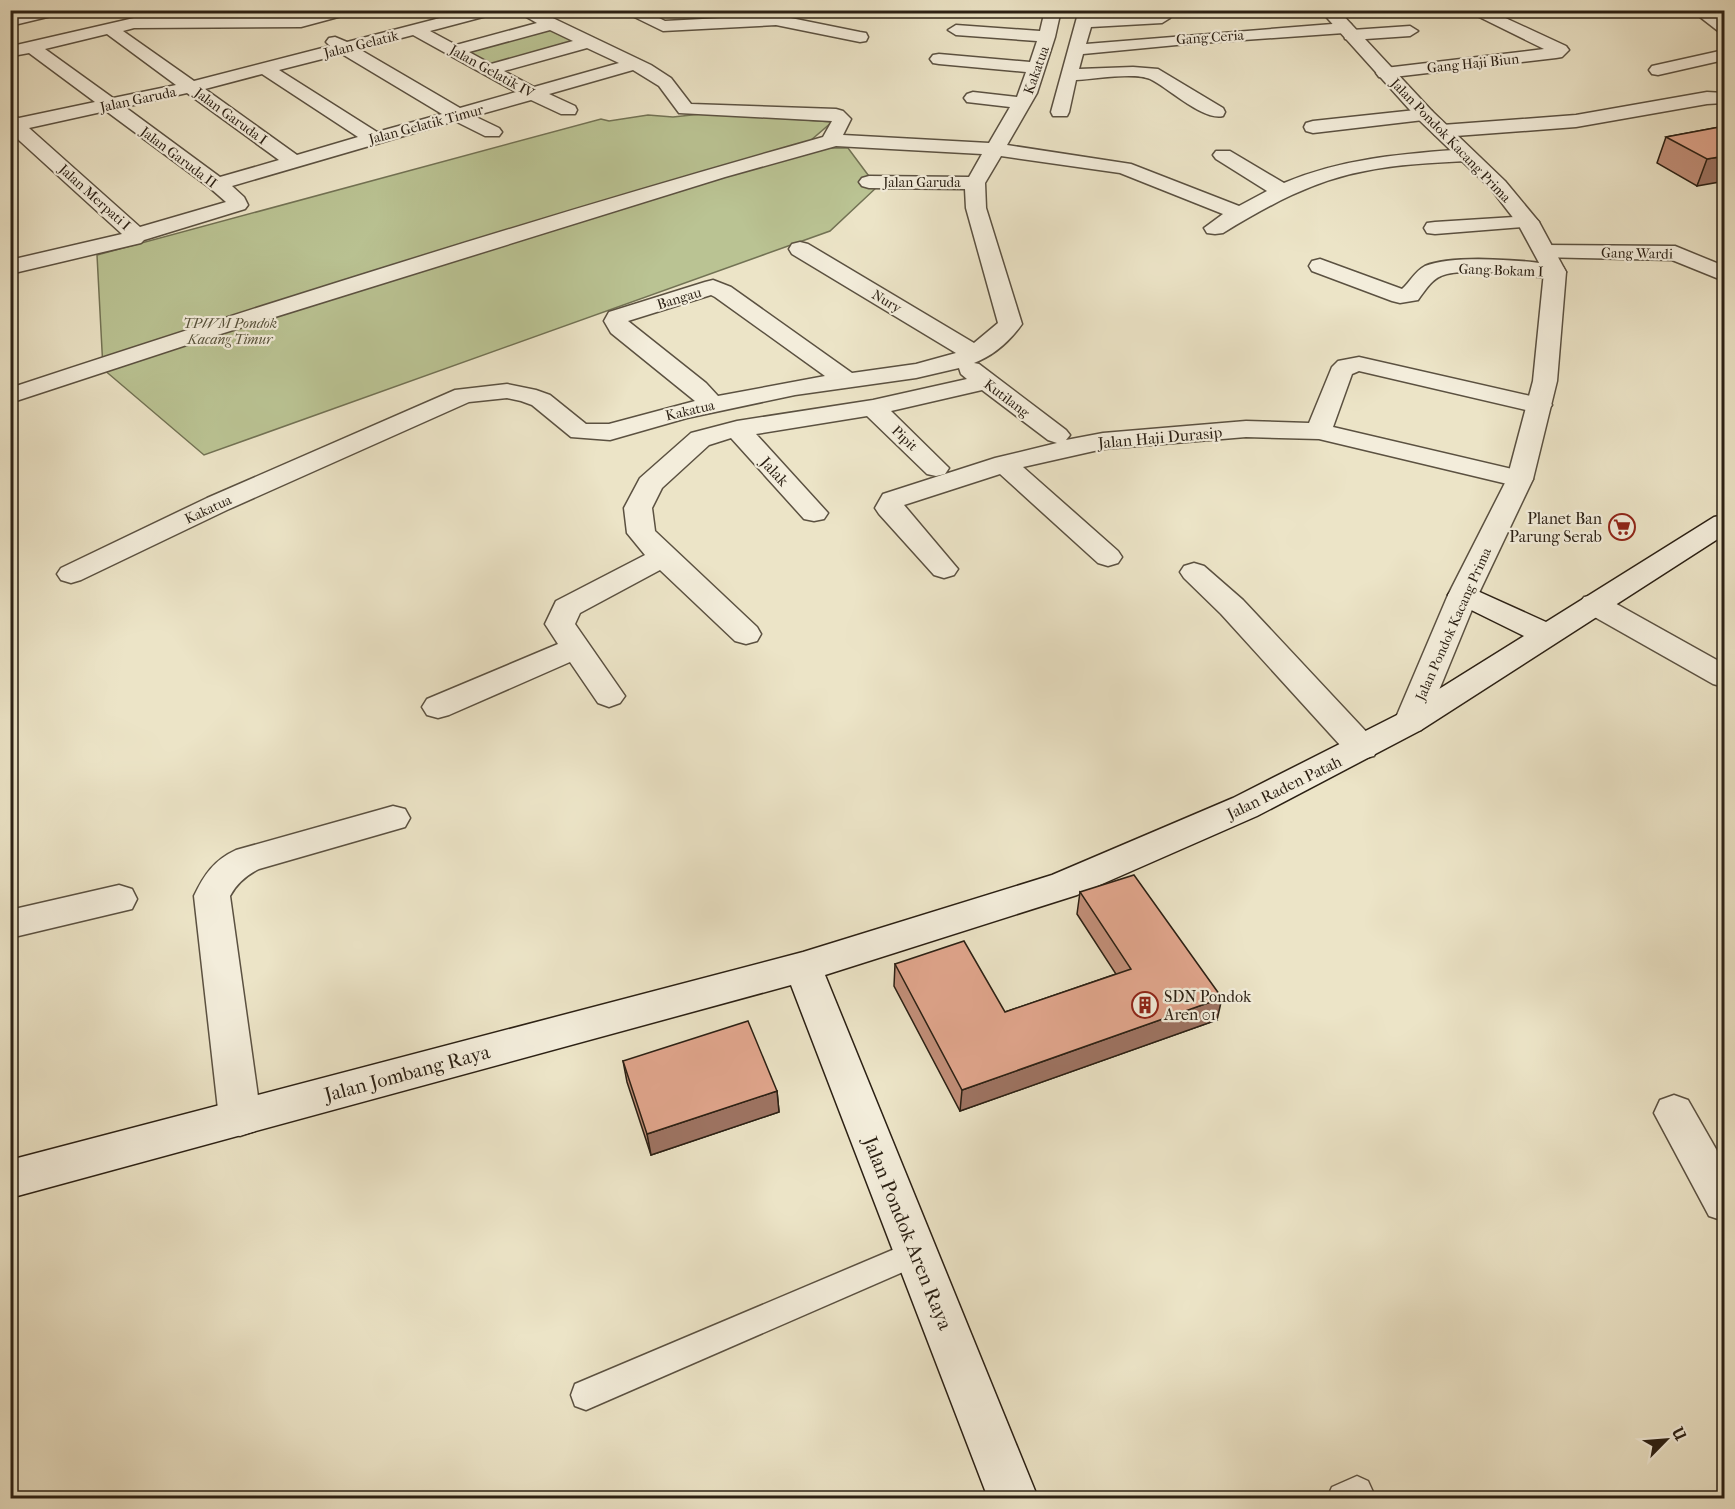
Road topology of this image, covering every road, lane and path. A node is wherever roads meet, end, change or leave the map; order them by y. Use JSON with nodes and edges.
{"nodes":[{"id":1,"x":58,"y":10,"type":"edge"},
{"id":2,"x":187,"y":10,"type":"edge"},
{"id":3,"x":282,"y":10,"type":"edge"},
{"id":4,"x":347,"y":10,"type":"edge"},
{"id":5,"x":492,"y":10,"type":"edge"},
{"id":6,"x":522,"y":10,"type":"edge"},
{"id":7,"x":628,"y":10,"type":"edge"},
{"id":8,"x":1053,"y":10,"type":"edge"},
{"id":9,"x":1328,"y":10,"type":"edge"},
{"id":10,"x":1473,"y":10,"type":"edge"},
{"id":11,"x":1699,"y":10,"type":"edge"},
{"id":12,"x":1086,"y":16,"type":"edge"},
{"id":13,"x":1162,"y":18,"type":"dead end"},
{"id":14,"x":10,"y":21,"type":"edge"},
{"id":15,"x":301,"y":22,"type":"junction"},
{"id":16,"x":134,"y":23,"type":"junction"},
{"id":17,"x":1721,"y":24,"type":"edge"},
{"id":18,"x":550,"y":25,"type":"junction"},
{"id":19,"x":110,"y":29,"type":"junction"},
{"id":20,"x":416,"y":30,"type":"junction"},
{"id":21,"x":956,"y":30,"type":"dead end"},
{"id":22,"x":1410,"y":31,"type":"dead end"},
{"id":23,"x":1348,"y":32,"type":"junction"},
{"id":24,"x":860,"y":37,"type":"dead end"},
{"id":25,"x":1047,"y":37,"type":"junction"},
{"id":26,"x":586,"y":43,"type":"junction"},
{"id":27,"x":32,"y":47,"type":"junction"},
{"id":28,"x":344,"y":48,"type":"junction"},
{"id":29,"x":1076,"y":50,"type":"junction"},
{"id":30,"x":454,"y":51,"type":"junction"},
{"id":31,"x":10,"y":52,"type":"edge"},
{"id":32,"x":1725,"y":55,"type":"edge"},
{"id":33,"x":939,"y":59,"type":"dead end"},
{"id":34,"x":635,"y":64,"type":"junction"},
{"id":35,"x":264,"y":68,"type":"junction"},
{"id":36,"x":1036,"y":68,"type":"junction"},
{"id":37,"x":489,"y":70,"type":"junction"},
{"id":38,"x":1658,"y":70,"type":"dead end"},
{"id":39,"x":1385,"y":72,"type":"junction"},
{"id":40,"x":1069,"y":75,"type":"junction"},
{"id":41,"x":192,"y":87,"type":"junction"},
{"id":42,"x":533,"y":94,"type":"junction"},
{"id":43,"x":973,"y":98,"type":"dead end"},
{"id":44,"x":1725,"y":98,"type":"edge"},
{"id":45,"x":1023,"y":103,"type":"junction"},
{"id":46,"x":111,"y":106,"type":"junction"},
{"id":47,"x":568,"y":110,"type":"dead end"},
{"id":48,"x":1060,"y":112,"type":"dead end"},
{"id":49,"x":1216,"y":112,"type":"dead end"},
{"id":50,"x":459,"y":116,"type":"junction"},
{"id":51,"x":12,"y":123,"type":"edge"},
{"id":52,"x":1434,"y":123,"type":"junction"},
{"id":53,"x":1313,"y":127,"type":"dead end"},
{"id":54,"x":492,"y":132,"type":"dead end"},
{"id":55,"x":374,"y":139,"type":"junction"},
{"id":56,"x":835,"y":140,"type":"junction"},
{"id":57,"x":995,"y":149,"type":"junction"},
{"id":58,"x":1223,"y":155,"type":"dead end"},
{"id":59,"x":1466,"y":155,"type":"junction"},
{"id":60,"x":294,"y":162,"type":"junction"},
{"id":61,"x":869,"y":182,"type":"dead end"},
{"id":62,"x":975,"y":183,"type":"junction"},
{"id":63,"x":217,"y":184,"type":"junction"},
{"id":64,"x":1282,"y":191,"type":"junction"},
{"id":65,"x":1239,"y":213,"type":"junction"},
{"id":66,"x":1528,"y":222,"type":"junction"},
{"id":67,"x":1215,"y":228,"type":"dead end"},
{"id":68,"x":1435,"y":228,"type":"dead end"},
{"id":69,"x":136,"y":235,"type":"junction"},
{"id":70,"x":10,"y":241,"type":"edge"},
{"id":71,"x":800,"y":249,"type":"dead end"},
{"id":72,"x":1550,"y":262,"type":"junction"},
{"id":73,"x":21,"y":265,"type":"edge"},
{"id":74,"x":1320,"y":266,"type":"dead end"},
{"id":75,"x":1725,"y":274,"type":"edge"},
{"id":76,"x":972,"y":367,"type":"junction"},
{"id":77,"x":846,"y":380,"type":"junction"},
{"id":78,"x":10,"y":396,"type":"edge"},
{"id":79,"x":712,"y":405,"type":"junction"},
{"id":80,"x":1539,"y":405,"type":"junction"},
{"id":81,"x":873,"y":408,"type":"junction"},
{"id":82,"x":692,"y":425,"type":"junction"},
{"id":83,"x":736,"y":429,"type":"junction"},
{"id":84,"x":1319,"y":431,"type":"junction"},
{"id":85,"x":1057,"y":435,"type":"dead end"},
{"id":86,"x":1004,"y":464,"type":"junction"},
{"id":87,"x":936,"y":468,"type":"dead end"},
{"id":88,"x":1520,"y":479,"type":"junction"},
{"id":89,"x":814,"y":513,"type":"dead end"},
{"id":90,"x":1725,"y":523,"type":"edge"},
{"id":91,"x":663,"y":557,"type":"junction"},
{"id":92,"x":1108,"y":557,"type":"dead end"},
{"id":93,"x":944,"y":569,"type":"dead end"},
{"id":94,"x":1194,"y":572,"type":"dead end"},
{"id":95,"x":71,"y":574,"type":"dead end"},
{"id":96,"x":1463,"y":594,"type":"junction"},
{"id":97,"x":1594,"y":604,"type":"junction"},
{"id":98,"x":746,"y":634,"type":"dead end"},
{"id":99,"x":1546,"y":634,"type":"junction"},
{"id":100,"x":576,"y":648,"type":"junction"},
{"id":101,"x":1725,"y":677,"type":"edge"},
{"id":102,"x":609,"y":696,"type":"dead end"},
{"id":103,"x":438,"y":707,"type":"dead end"},
{"id":104,"x":1410,"y":722,"type":"junction"},
{"id":105,"x":1362,"y":748,"type":"junction"},
{"id":106,"x":393,"y":818,"type":"dead end"},
{"id":107,"x":119,"y":899,"type":"dead end"},
{"id":108,"x":10,"y":924,"type":"edge"},
{"id":109,"x":803,"y":967,"type":"junction"},
{"id":110,"x":1674,"y":1113,"type":"dead end"},
{"id":111,"x":240,"y":1118,"type":"junction"},
{"id":112,"x":10,"y":1179,"type":"edge"},
{"id":113,"x":1725,"y":1202,"type":"edge"},
{"id":114,"x":916,"y":1253,"type":"junction"},
{"id":115,"x":586,"y":1395,"type":"dead end"},
{"id":116,"x":1013,"y":1498,"type":"edge"}],
"edges":[{"from":1,"to":14,"type":"street"},
{"from":2,"to":16,"type":"street"},
{"from":3,"to":15,"type":"street"},
{"from":4,"to":15,"type":"street"},
{"from":5,"to":20,"type":"street","name":"Jalan Gelatik"},
{"from":6,"to":18,"type":"street"},
{"from":7,"to":24,"type":"street"},
{"from":8,"to":25,"type":"street","name":"Kakatua"},
{"from":9,"to":23,"type":"street","name":"Jalan Pondok Kacang Prima"},
{"from":10,"to":39,"type":"street","name":"Gang Haji Biun"},
{"from":11,"to":17,"type":"street"},
{"from":12,"to":13,"type":"street"},
{"from":12,"to":29,"type":"street"},
{"from":15,"to":16,"type":"street"},
{"from":15,"to":28,"type":"street"},
{"from":16,"to":19,"type":"street"},
{"from":18,"to":26,"type":"street"},
{"from":18,"to":30,"type":"street"},
{"from":19,"to":27,"type":"street"},
{"from":19,"to":41,"type":"street","name":"Jalan Garuda I"},
{"from":20,"to":28,"type":"street","name":"Jalan Gelatik"},
{"from":20,"to":30,"type":"street","name":"Jalan Gelatik IV"},
{"from":21,"to":25,"type":"street"},
{"from":22,"to":23,"type":"street","name":"Gang Ceria"},
{"from":23,"to":29,"type":"street","name":"Gang Ceria"},
{"from":23,"to":39,"type":"street","name":"Jalan Pondok Kacang Prima"},
{"from":25,"to":36,"type":"street","name":"Kakatua"},
{"from":26,"to":34,"type":"street"},
{"from":26,"to":37,"type":"street"},
{"from":27,"to":31,"type":"street"},
{"from":27,"to":46,"type":"street","name":"Jalan Garuda II"},
{"from":28,"to":35,"type":"street","name":"Jalan Gelatik"},
{"from":28,"to":50,"type":"street"},
{"from":29,"to":40,"type":"street"},
{"from":30,"to":37,"type":"street","name":"Jalan Gelatik IV"},
{"from":32,"to":38,"type":"street"},
{"from":33,"to":36,"type":"street"},
{"from":34,"to":42,"type":"street","name":"Jalan Gelatik Timur"},
{"from":34,"to":56,"type":"street"},
{"from":35,"to":41,"type":"street","name":"Jalan Garuda"},
{"from":35,"to":55,"type":"street"},
{"from":36,"to":45,"type":"street","name":"Kakatua"},
{"from":37,"to":42,"type":"street","name":"Jalan Gelatik IV"},
{"from":39,"to":52,"type":"street","name":"Jalan Pondok Kacang Prima"},
{"from":40,"to":48,"type":"street"},
{"from":40,"to":49,"type":"street"},
{"from":41,"to":46,"type":"street","name":"Jalan Garuda"},
{"from":41,"to":60,"type":"street","name":"Jalan Garuda I"},
{"from":42,"to":47,"type":"street","name":"Jalan Gelatik IV"},
{"from":42,"to":50,"type":"street","name":"Jalan Gelatik Timur"},
{"from":43,"to":45,"type":"street"},
{"from":44,"to":52,"type":"street"},
{"from":45,"to":57,"type":"street","name":"Kakatua"},
{"from":46,"to":51,"type":"street","name":"Jalan Garuda"},
{"from":46,"to":63,"type":"street","name":"Jalan Garuda II"},
{"from":50,"to":54,"type":"street"},
{"from":50,"to":55,"type":"street","name":"Jalan Gelatik Timur"},
{"from":51,"to":69,"type":"street","name":"Jalan Merpati I"},
{"from":52,"to":53,"type":"street"},
{"from":52,"to":59,"type":"street","name":"Jalan Pondok Kacang Prima"},
{"from":55,"to":60,"type":"street","name":"Jalan Gelatik Timur"},
{"from":56,"to":57,"type":"street"},
{"from":56,"to":78,"type":"street"},
{"from":57,"to":62,"type":"street","name":"Kakatua"},
{"from":57,"to":65,"type":"street"},
{"from":58,"to":64,"type":"street"},
{"from":59,"to":64,"type":"street"},
{"from":59,"to":66,"type":"street","name":"Jalan Pondok Kacang Prima"},
{"from":60,"to":63,"type":"street","name":"Jalan Gelatik Timur"},
{"from":61,"to":62,"type":"street","name":"Jalan Garuda"},
{"from":62,"to":76,"type":"street","name":"Kakatua"},
{"from":63,"to":69,"type":"street","name":"Jalan Garuda II"},
{"from":64,"to":65,"type":"street"},
{"from":65,"to":67,"type":"street"},
{"from":66,"to":68,"type":"street"},
{"from":66,"to":72,"type":"street","name":"Jalan Pondok Kacang Prima"},
{"from":69,"to":73,"type":"street","name":"Jalan Merpati I"},
{"from":70,"to":73,"type":"street"},
{"from":71,"to":76,"type":"street","name":"Nury"},
{"from":72,"to":74,"type":"street","name":"Gang Bokam I"},
{"from":72,"to":75,"type":"street","name":"Gang Wardi"},
{"from":72,"to":80,"type":"street","name":"Jalan Pondok Kacang Prima"},
{"from":76,"to":77,"type":"street","name":"Kakatua"},
{"from":76,"to":81,"type":"street"},
{"from":76,"to":85,"type":"street","name":"Kutilang"},
{"from":77,"to":79,"type":"street","name":"Kakatua"},
{"from":77,"to":79,"type":"street","name":"Bangau"},
{"from":79,"to":82,"type":"street","name":"Kakatua"},
{"from":80,"to":84,"type":"street"},
{"from":80,"to":88,"type":"street","name":"Jalan Pondok Kacang Prima"},
{"from":81,"to":83,"type":"street"},
{"from":81,"to":87,"type":"street","name":"Pipit"},
{"from":82,"to":83,"type":"street"},
{"from":82,"to":91,"type":"street"},
{"from":82,"to":95,"type":"street","name":"Kakatua"},
{"from":83,"to":89,"type":"street","name":"Jalak"},
{"from":84,"to":86,"type":"street","name":"Jalan Haji Durasip"},
{"from":84,"to":88,"type":"street","name":"Jalan Haji Durasip"},
{"from":86,"to":92,"type":"street"},
{"from":86,"to":93,"type":"street","name":"Jalan Haji Durasip"},
{"from":88,"to":96,"type":"street","name":"Jalan Pondok Kacang Prima"},
{"from":90,"to":97,"type":"street","name":"Jalan Raden Patah"},
{"from":91,"to":98,"type":"street"},
{"from":91,"to":100,"type":"street"},
{"from":94,"to":105,"type":"street"},
{"from":96,"to":99,"type":"street"},
{"from":96,"to":104,"type":"street","name":"Jalan Pondok Kacang Prima"},
{"from":97,"to":99,"type":"street","name":"Jalan Raden Patah"},
{"from":97,"to":101,"type":"street"},
{"from":99,"to":104,"type":"street","name":"Jalan Raden Patah"},
{"from":100,"to":102,"type":"street"},
{"from":100,"to":103,"type":"street"},
{"from":104,"to":105,"type":"street","name":"Jalan Raden Patah"},
{"from":105,"to":109,"type":"street","name":"Jalan Raden Patah"},
{"from":106,"to":111,"type":"street"},
{"from":107,"to":108,"type":"street"},
{"from":109,"to":111,"type":"street","name":"Jalan Jombang Raya"},
{"from":109,"to":114,"type":"street","name":"Jalan Pondok Aren Raya"},
{"from":110,"to":113,"type":"street"},
{"from":111,"to":112,"type":"street","name":"Jalan Jombang Raya"},
{"from":114,"to":115,"type":"lane"},
{"from":114,"to":116,"type":"street","name":"Jalan Pondok Aren Raya"}]}
